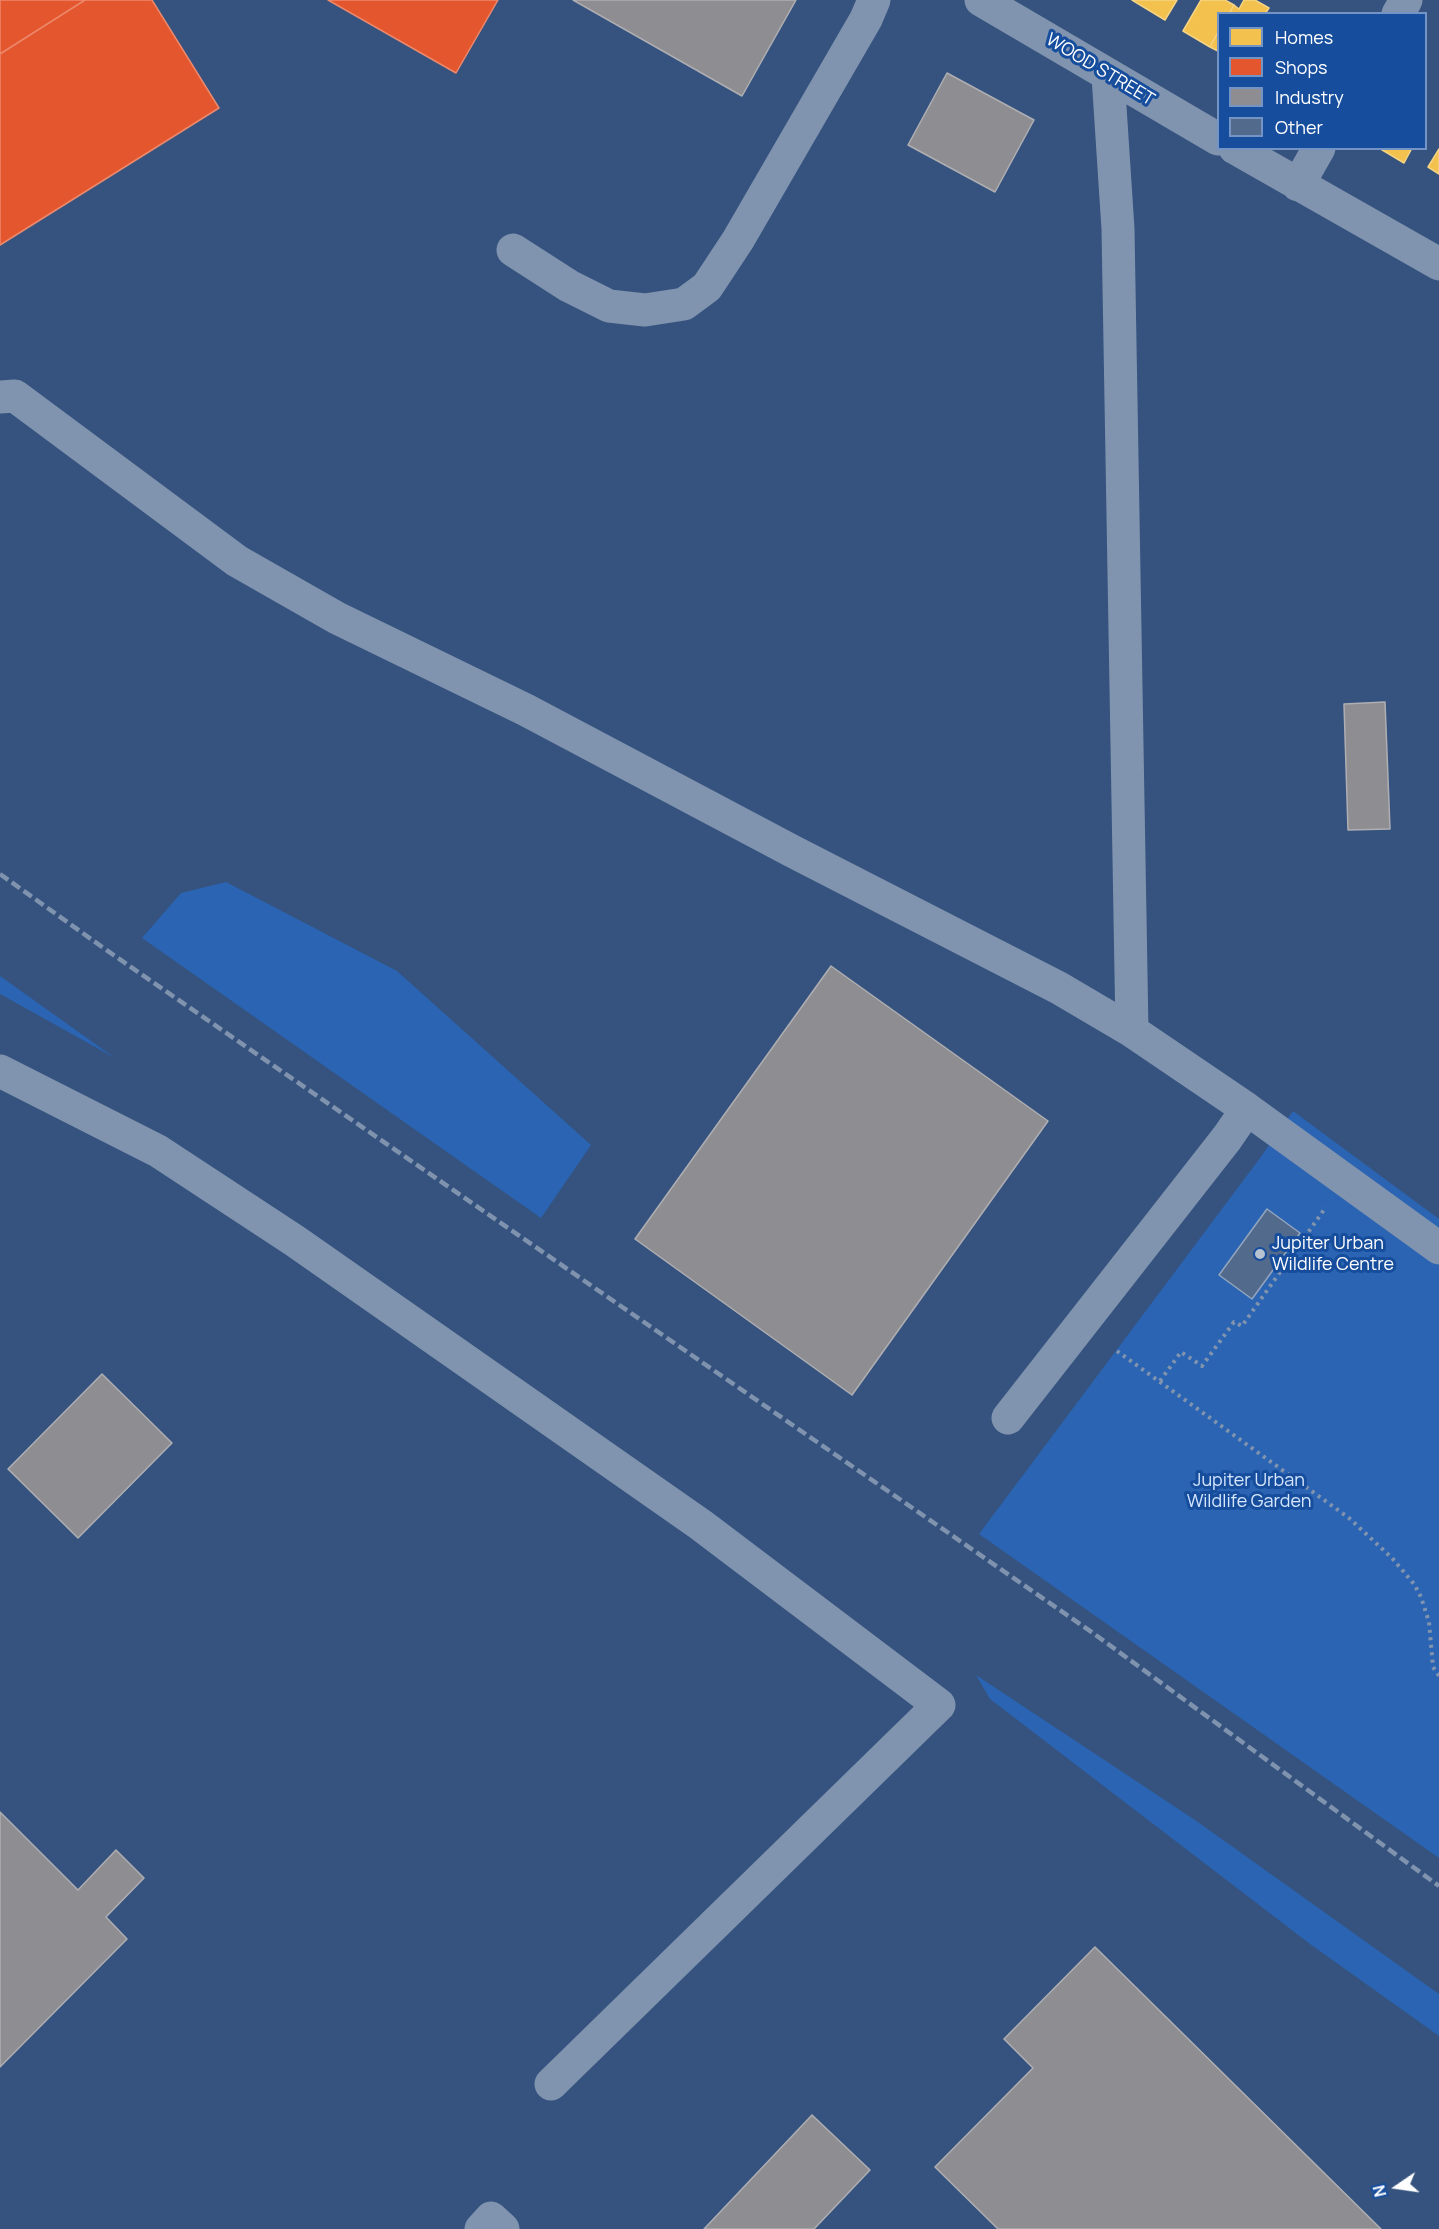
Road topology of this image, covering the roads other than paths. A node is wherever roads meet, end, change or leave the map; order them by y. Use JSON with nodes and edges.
{"nodes":[{"id":1,"x":874,"y":0,"type":"edge"},
{"id":2,"x":997,"y":4,"type":"edge"},
{"id":3,"x":1108,"y":76,"type":"junction"},
{"id":4,"x":1217,"y":138,"type":"edge"},
{"id":5,"x":1238,"y":150,"type":"edge"},
{"id":6,"x":1318,"y":150,"type":"edge"},
{"id":7,"x":1298,"y":185,"type":"junction"},
{"id":8,"x":513,"y":250,"type":"dead end"},
{"id":9,"x":1439,"y":264,"type":"edge"},
{"id":10,"x":0,"y":397,"type":"edge"},
{"id":11,"x":1132,"y":1031,"type":"junction"},
{"id":12,"x":0,"y":1071,"type":"edge"},
{"id":13,"x":1247,"y":1109,"type":"junction"},
{"id":14,"x":1439,"y":1248,"type":"edge"},
{"id":15,"x":1008,"y":1418,"type":"dead end"},
{"id":16,"x":551,"y":2084,"type":"dead end"},
{"id":17,"x":481,"y":2229,"type":"edge"},
{"id":18,"x":503,"y":2229,"type":"edge"}],
"edges":[{"from":1,"to":8,"type":"street"},
{"from":2,"to":3,"type":"street","name":"WOOD STREET"},
{"from":3,"to":4,"type":"street","name":"WOOD STREET"},
{"from":3,"to":11,"type":"street"},
{"from":5,"to":7,"type":"street"},
{"from":6,"to":7,"type":"street"},
{"from":7,"to":9,"type":"street"},
{"from":10,"to":11,"type":"street"},
{"from":11,"to":13,"type":"street"},
{"from":12,"to":16,"type":"street"},
{"from":13,"to":14,"type":"street"},
{"from":13,"to":15,"type":"street"},
{"from":17,"to":18,"type":"street"}]}
